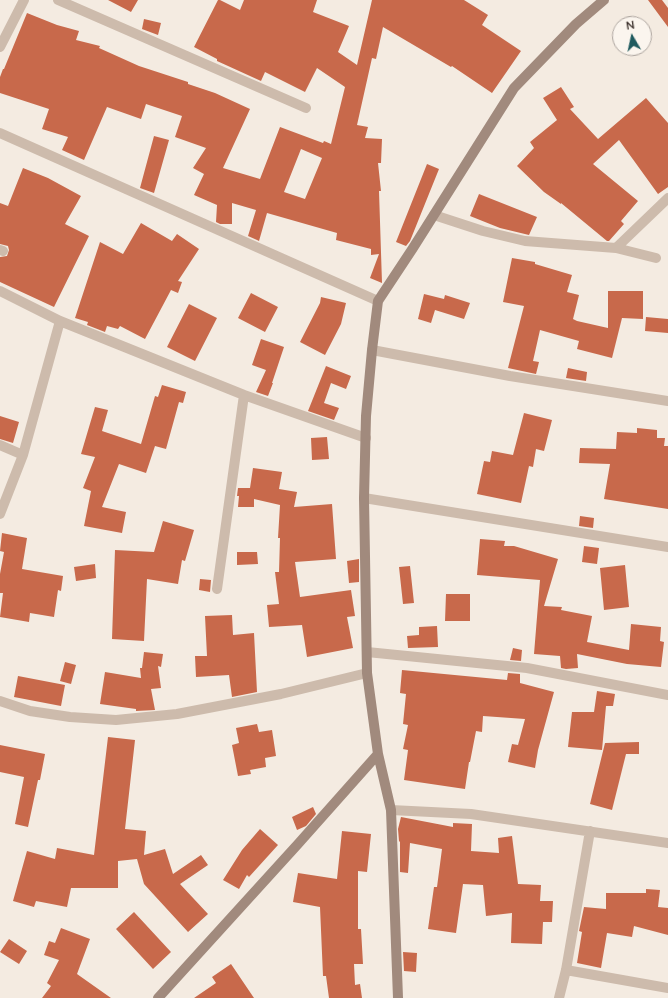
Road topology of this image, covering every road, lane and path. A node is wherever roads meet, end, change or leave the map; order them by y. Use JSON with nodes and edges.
{"nodes":[{"id":1,"x":24,"y":0,"type":"edge"},
{"id":2,"x":58,"y":0,"type":"edge"},
{"id":3,"x":604,"y":0,"type":"edge"},
{"id":4,"x":0,"y":47,"type":"edge"},
{"id":5,"x":306,"y":108,"type":"dead end"},
{"id":6,"x":0,"y":133,"type":"edge"},
{"id":7,"x":668,"y":198,"type":"edge"},
{"id":8,"x":434,"y":215,"type":"junction"},
{"id":9,"x":616,"y":248,"type":"junction"},
{"id":10,"x":656,"y":258,"type":"dead end"},
{"id":11,"x":0,"y":291,"type":"edge"},
{"id":12,"x":378,"y":301,"type":"junction"},
{"id":13,"x":60,"y":321,"type":"junction"},
{"id":14,"x":372,"y":350,"type":"junction"},
{"id":15,"x":244,"y":395,"type":"junction"},
{"id":16,"x":668,"y":401,"type":"edge"},
{"id":17,"x":366,"y":438,"type":"junction"},
{"id":18,"x":0,"y":445,"type":"edge"},
{"id":19,"x":23,"y":455,"type":"junction"},
{"id":20,"x":364,"y":498,"type":"junction"},
{"id":21,"x":0,"y":514,"type":"edge"},
{"id":22,"x":668,"y":547,"type":"edge"},
{"id":23,"x":217,"y":589,"type":"dead end"},
{"id":24,"x":367,"y":652,"type":"junction"},
{"id":25,"x":367,"y":673,"type":"junction"},
{"id":26,"x":668,"y":695,"type":"edge"},
{"id":27,"x":0,"y":701,"type":"edge"},
{"id":28,"x":378,"y":754,"type":"junction"},
{"id":29,"x":391,"y":810,"type":"junction"},
{"id":30,"x":590,"y":832,"type":"junction"},
{"id":31,"x":668,"y":843,"type":"edge"},
{"id":32,"x":566,"y":970,"type":"junction"},
{"id":33,"x":668,"y":988,"type":"edge"},
{"id":34,"x":163,"y":996,"type":"edge"},
{"id":35,"x":398,"y":998,"type":"edge"},
{"id":36,"x":559,"y":998,"type":"edge"}],
"edges":[{"from":1,"to":4,"type":"street"},
{"from":2,"to":5,"type":"street"},
{"from":3,"to":8,"type":"street"},
{"from":6,"to":12,"type":"street"},
{"from":7,"to":9,"type":"street"},
{"from":8,"to":9,"type":"street"},
{"from":8,"to":12,"type":"street"},
{"from":9,"to":10,"type":"street"},
{"from":11,"to":13,"type":"street"},
{"from":12,"to":14,"type":"street"},
{"from":13,"to":15,"type":"street"},
{"from":13,"to":19,"type":"street"},
{"from":14,"to":16,"type":"street"},
{"from":14,"to":17,"type":"street"},
{"from":15,"to":17,"type":"street"},
{"from":15,"to":23,"type":"street"},
{"from":17,"to":20,"type":"street"},
{"from":18,"to":19,"type":"street"},
{"from":19,"to":21,"type":"street"},
{"from":20,"to":22,"type":"street"},
{"from":20,"to":24,"type":"street"},
{"from":24,"to":25,"type":"street"},
{"from":24,"to":26,"type":"street"},
{"from":25,"to":27,"type":"street"},
{"from":25,"to":28,"type":"street"},
{"from":28,"to":29,"type":"street"},
{"from":28,"to":34,"type":"street"},
{"from":29,"to":30,"type":"street"},
{"from":29,"to":35,"type":"street"},
{"from":30,"to":31,"type":"street"},
{"from":30,"to":32,"type":"street"},
{"from":32,"to":33,"type":"street"},
{"from":32,"to":36,"type":"street"}]}
